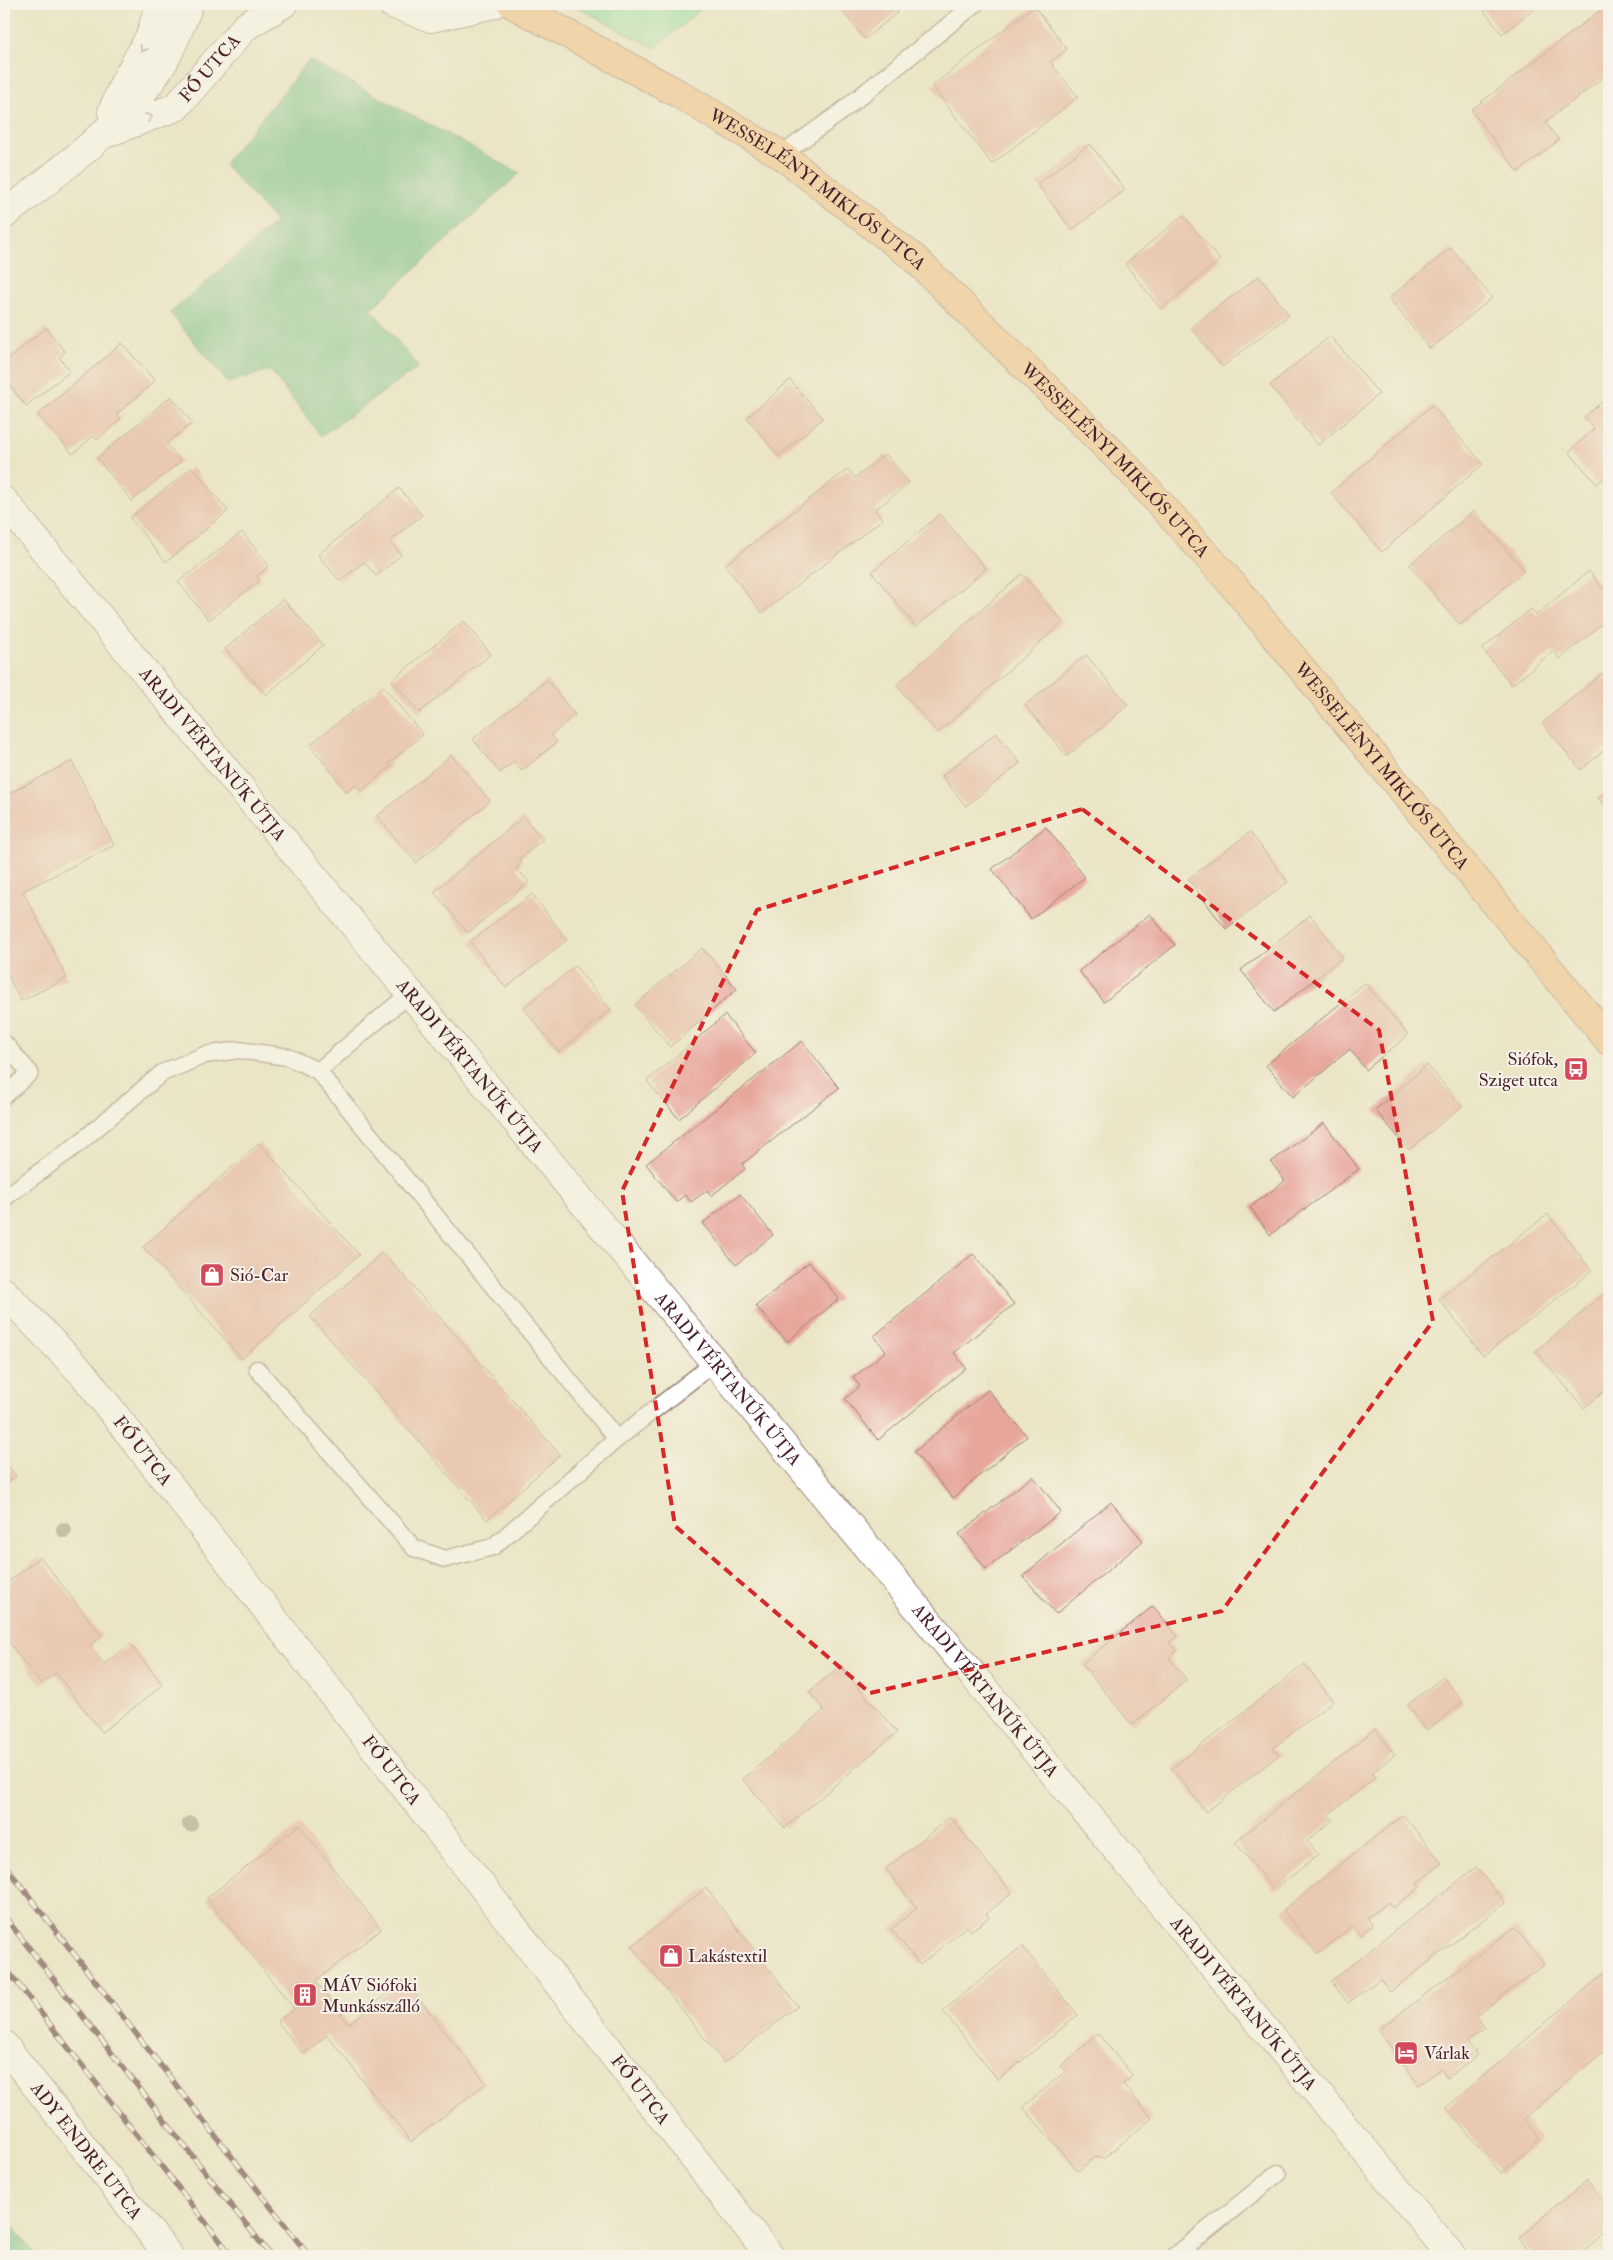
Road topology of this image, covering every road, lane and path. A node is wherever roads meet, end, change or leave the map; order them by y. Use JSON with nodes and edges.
{"nodes":[{"id":1,"x":160,"y":4,"type":"edge"},
{"id":2,"x":189,"y":4,"type":"edge"},
{"id":3,"x":283,"y":4,"type":"edge"},
{"id":4,"x":392,"y":4,"type":"edge"},
{"id":5,"x":494,"y":4,"type":"edge"},
{"id":6,"x":512,"y":4,"type":"edge"},
{"id":7,"x":974,"y":4,"type":"edge"},
{"id":8,"x":103,"y":134,"type":"junction"},
{"id":9,"x":781,"y":155,"type":"junction"},
{"id":10,"x":4,"y":215,"type":"edge"},
{"id":11,"x":4,"y":501,"type":"edge"},
{"id":12,"x":410,"y":993,"type":"junction"},
{"id":13,"x":1609,"y":1041,"type":"edge"},
{"id":14,"x":4,"y":1043,"type":"edge"},
{"id":15,"x":318,"y":1071,"type":"junction"},
{"id":16,"x":4,"y":1096,"type":"edge"},
{"id":17,"x":4,"y":1198,"type":"edge"},
{"id":18,"x":4,"y":1292,"type":"edge"},
{"id":19,"x":715,"y":1362,"type":"junction"},
{"id":20,"x":257,"y":1369,"type":"dead end"},
{"id":21,"x":617,"y":1439,"type":"junction"},
{"id":22,"x":4,"y":2045,"type":"edge"},
{"id":23,"x":1278,"y":2173,"type":"dead end"},
{"id":24,"x":1448,"y":2255,"type":"edge"},
{"id":25,"x":169,"y":2256,"type":"edge"},
{"id":26,"x":770,"y":2256,"type":"edge"},
{"id":27,"x":1175,"y":2256,"type":"edge"}],
"edges":[{"from":1,"to":8,"type":"street","name":"FŐ UTCA","one_way":true},
{"from":2,"to":8,"type":"street","name":"FŐ UTCA"},
{"from":8,"to":3,"type":"street","name":"FŐ UTCA","one_way":true},
{"from":4,"to":5,"type":"street"},
{"from":6,"to":9,"type":"main road","name":"WESSELÉNYI MIKLÓS UTCA"},
{"from":7,"to":9,"type":"lane"},
{"from":8,"to":10,"type":"street","name":"FŐ UTCA"},
{"from":9,"to":13,"type":"main road","name":"WESSELÉNYI MIKLÓS UTCA"},
{"from":11,"to":12,"type":"street","name":"ARADI VÉRTANÚK ÚTJA"},
{"from":12,"to":15,"type":"lane"},
{"from":12,"to":19,"type":"street","name":"ARADI VÉRTANÚK ÚTJA"},
{"from":14,"to":16,"type":"lane"},
{"from":15,"to":17,"type":"lane"},
{"from":15,"to":21,"type":"lane"},
{"from":18,"to":26,"type":"street","name":"FŐ UTCA"},
{"from":19,"to":21,"type":"lane"},
{"from":19,"to":24,"type":"street","name":"ARADI VÉRTANÚK ÚTJA"},
{"from":20,"to":21,"type":"lane"},
{"from":22,"to":25,"type":"street","name":"ADY ENDRE UTCA"},
{"from":23,"to":27,"type":"lane"}]}
